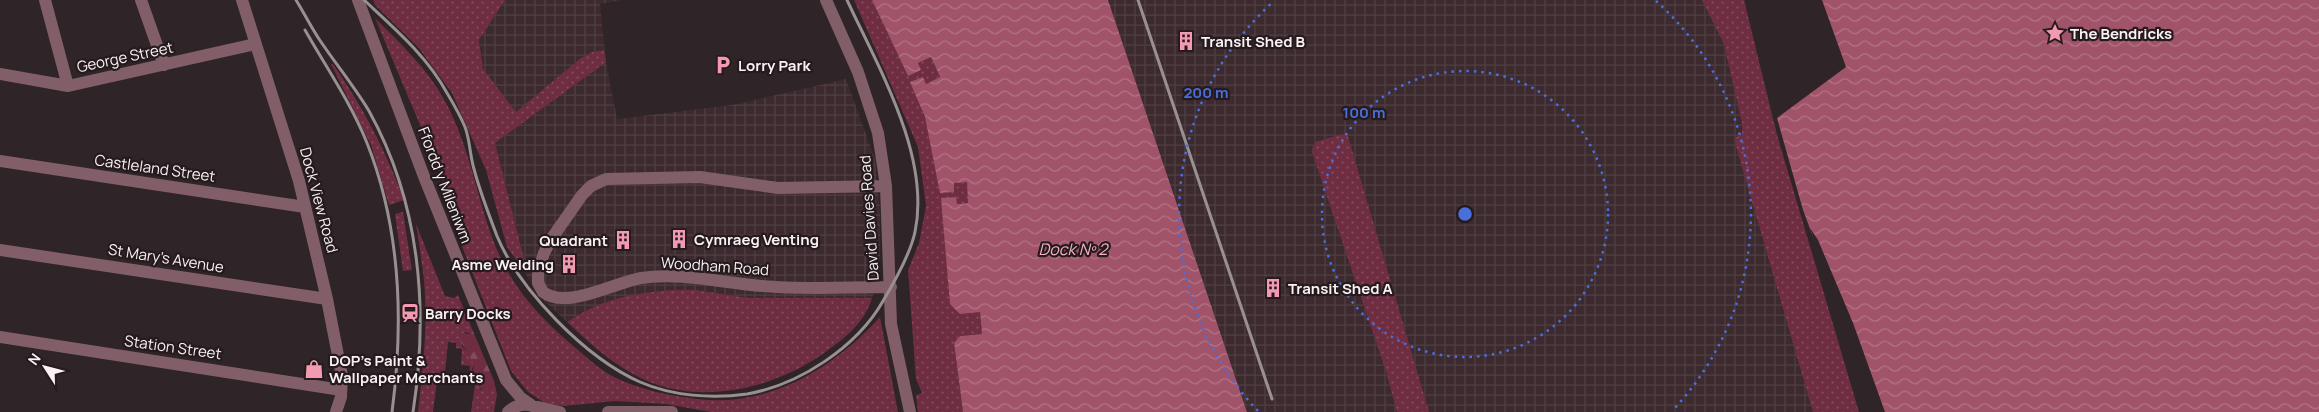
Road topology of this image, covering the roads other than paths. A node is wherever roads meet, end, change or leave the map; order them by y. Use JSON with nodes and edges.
{"nodes":[{"id":1,"x":44,"y":0,"type":"edge"},
{"id":2,"x":141,"y":0,"type":"edge"},
{"id":3,"x":242,"y":0,"type":"edge"},
{"id":4,"x":358,"y":0,"type":"edge"},
{"id":5,"x":826,"y":0,"type":"edge"},
{"id":6,"x":255,"y":44,"type":"junction"},
{"id":7,"x":164,"y":66,"type":"junction"},
{"id":8,"x":0,"y":74,"type":"edge"},
{"id":9,"x":68,"y":86,"type":"junction"},
{"id":10,"x":0,"y":161,"type":"edge"},
{"id":11,"x":886,"y":186,"type":"junction"},
{"id":12,"x":305,"y":207,"type":"junction"},
{"id":13,"x":0,"y":250,"type":"edge"},
{"id":14,"x":891,"y":287,"type":"junction"},
{"id":15,"x":327,"y":299,"type":"junction"},
{"id":16,"x":0,"y":337,"type":"edge"},
{"id":17,"x":506,"y":380,"type":"junction"},
{"id":18,"x":342,"y":390,"type":"junction"},
{"id":19,"x":537,"y":408,"type":"edge"},
{"id":20,"x":336,"y":412,"type":"edge"},
{"id":21,"x":508,"y":412,"type":"edge"},
{"id":22,"x":560,"y":412,"type":"edge"},
{"id":23,"x":608,"y":412,"type":"edge"},
{"id":24,"x":672,"y":412,"type":"edge"},
{"id":25,"x":910,"y":412,"type":"edge"}],
"edges":[{"from":1,"to":9,"type":"street"},
{"from":2,"to":7,"type":"street"},
{"from":3,"to":6,"type":"street","name":"Dock View Road"},
{"from":4,"to":17,"type":"street","name":"Ffordd y Mileniwm"},
{"from":5,"to":11,"type":"street","name":"David Davies Road"},
{"from":6,"to":7,"type":"street","name":"George Street"},
{"from":6,"to":12,"type":"street","name":"Dock View Road"},
{"from":7,"to":9,"type":"street","name":"George Street"},
{"from":8,"to":9,"type":"street","name":"George Street"},
{"from":10,"to":12,"type":"street","name":"Castleland Street"},
{"from":11,"to":14,"type":"street","name":"David Davies Road"},
{"from":11,"to":14,"type":"street","name":"Woodham Road"},
{"from":12,"to":15,"type":"street","name":"Dock View Road"},
{"from":13,"to":15,"type":"street","name":"St Mary's Avenue"},
{"from":14,"to":25,"type":"street","name":"David Davies Road"},
{"from":15,"to":18,"type":"street","name":"Dock View Road"},
{"from":16,"to":18,"type":"street","name":"Station Street"},
{"from":17,"to":19,"type":"street","name":"Ffordd y Mileniwm"},
{"from":17,"to":21,"type":"street","name":"Ffordd y Mileniwm"},
{"from":18,"to":20,"type":"street","name":"Dock View Road"},
{"from":19,"to":21,"type":"street"},
{"from":19,"to":22,"type":"street"},
{"from":23,"to":24,"type":"street"}]}
